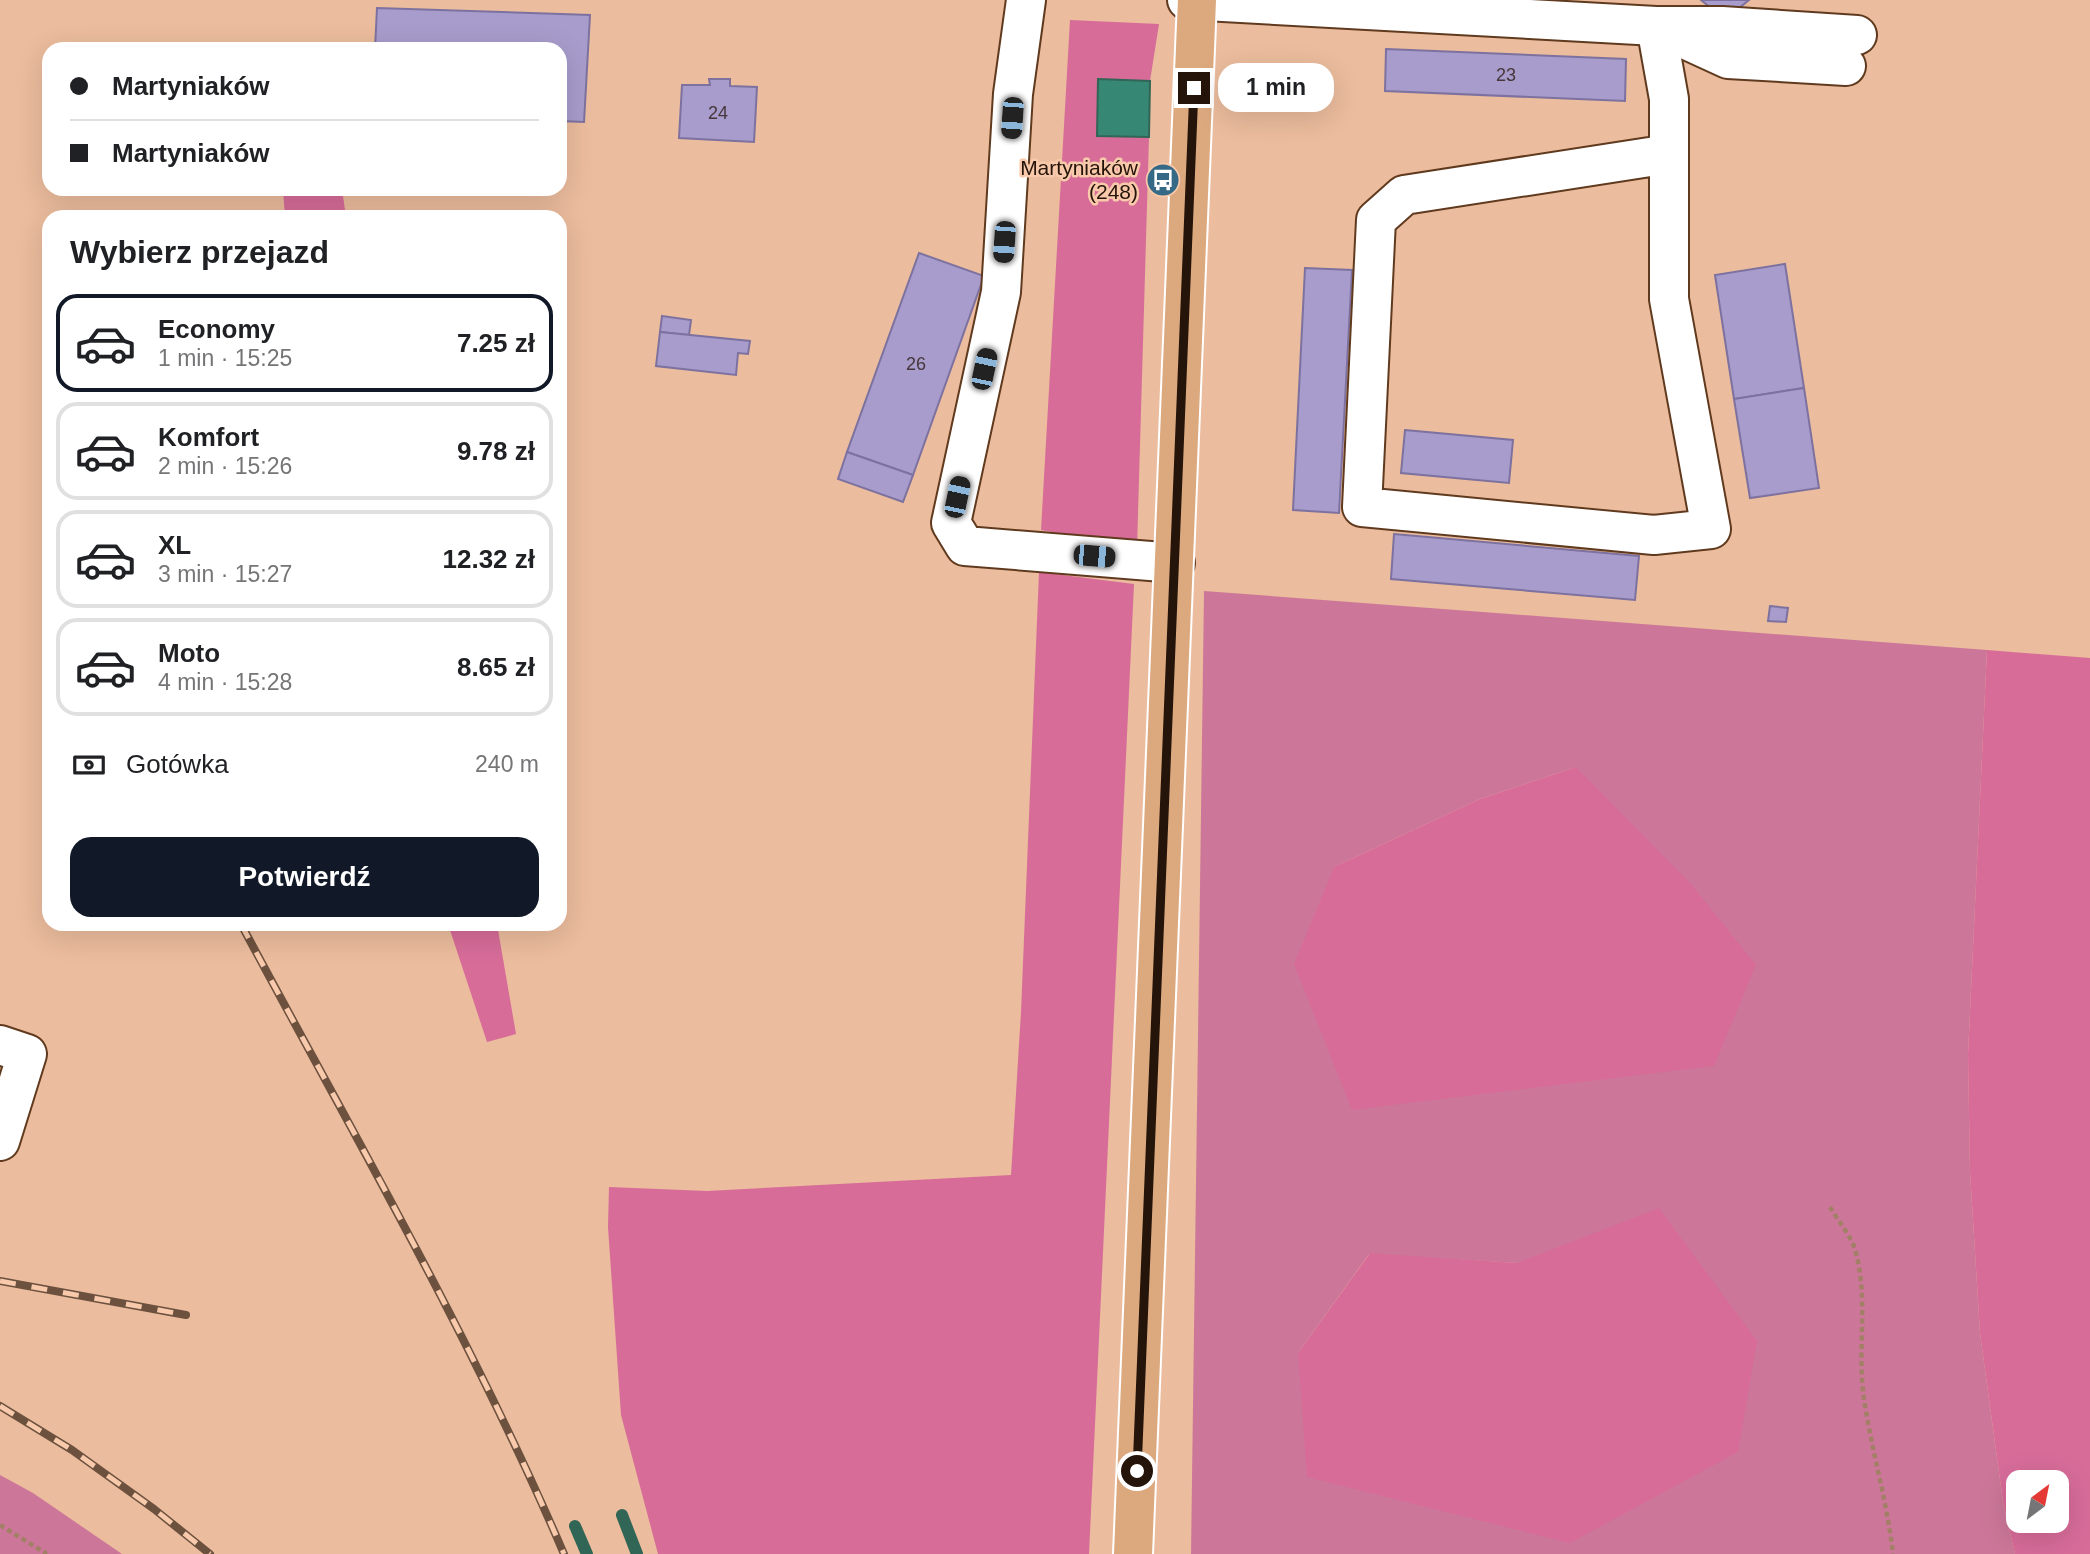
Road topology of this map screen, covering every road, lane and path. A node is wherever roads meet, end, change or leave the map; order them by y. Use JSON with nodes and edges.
{"nodes":[{"id":1,"x":1026,"y":0,"type":"edge"},
{"id":2,"x":1187,"y":0,"type":"edge"},
{"id":3,"x":1197,"y":0,"type":"edge"},
{"id":4,"x":1314,"y":3,"type":"edge"},
{"id":5,"x":1656,"y":26,"type":"junction"},
{"id":6,"x":1851,"y":50,"type":"dead end"},
{"id":7,"x":1669,"y":154,"type":"junction"},
{"id":8,"x":1175,"y":563,"type":"junction"},
{"id":9,"x":0,"y":1045,"type":"edge"},
{"id":10,"x":0,"y":1141,"type":"edge"},
{"id":11,"x":1830,"y":1207,"type":"dead end"},
{"id":12,"x":0,"y":1525,"type":"edge"},
{"id":13,"x":47,"y":1554,"type":"edge"},
{"id":14,"x":1133,"y":1554,"type":"edge"},
{"id":15,"x":1893,"y":1554,"type":"edge"}],
"edges":[{"from":1,"to":8,"type":"lane"},
{"from":2,"to":3,"type":"lane"},
{"from":3,"to":4,"type":"lane"},
{"from":3,"to":8,"type":"main road"},
{"from":4,"to":5,"type":"lane"},
{"from":5,"to":6,"type":"lane"},
{"from":5,"to":7,"type":"lane"},
{"from":7,"to":7,"type":"lane"},
{"from":8,"to":14,"type":"main road"},
{"from":9,"to":10,"type":"lane"},
{"from":11,"to":15,"type":"path"},
{"from":12,"to":13,"type":"path"}]}
